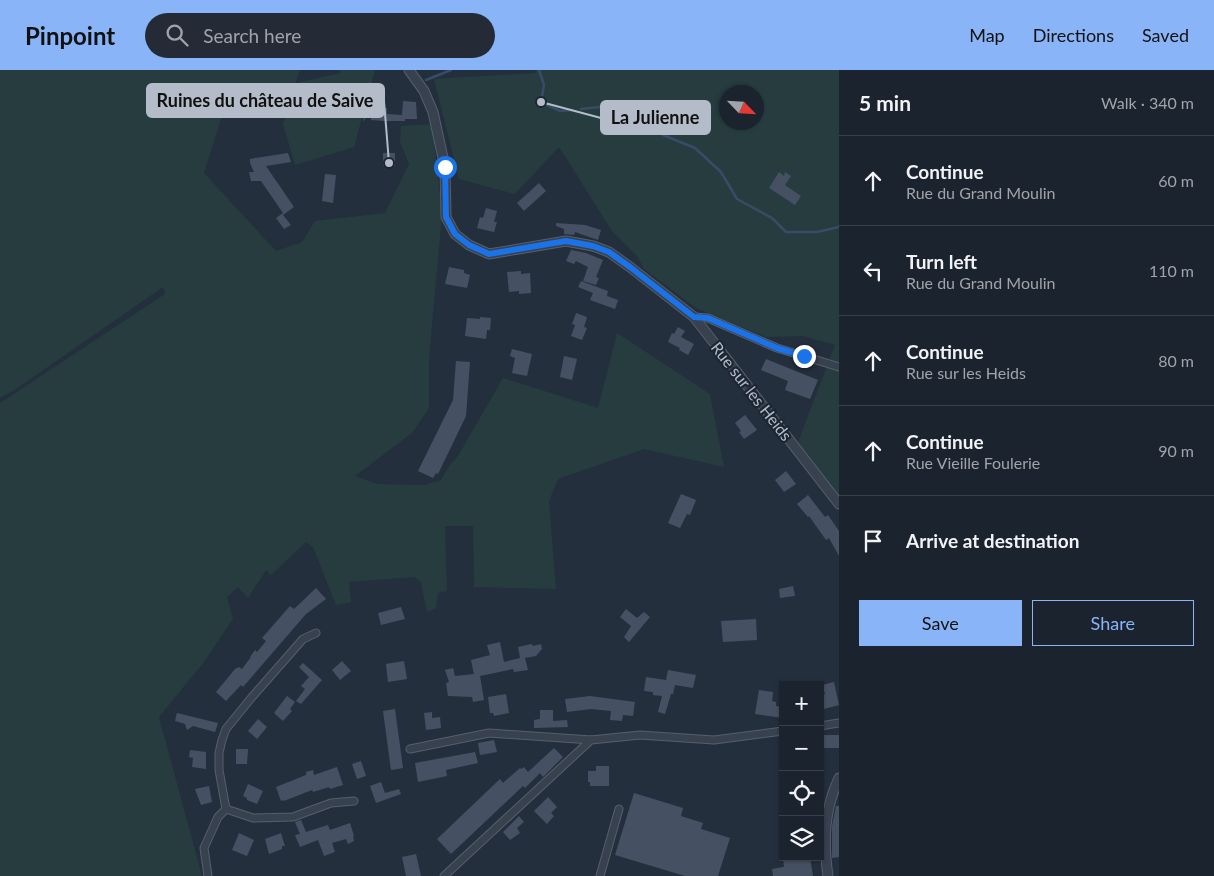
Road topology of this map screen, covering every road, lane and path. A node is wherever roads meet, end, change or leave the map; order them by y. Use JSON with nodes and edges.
{"nodes":[{"id":1,"x":409,"y":70,"type":"edge"},
{"id":2,"x":694,"y":317,"type":"junction"},
{"id":3,"x":839,"y":367,"type":"edge"},
{"id":4,"x":839,"y":504,"type":"edge"},
{"id":5,"x":316,"y":634,"type":"dead end"},
{"id":6,"x":839,"y":723,"type":"edge"},
{"id":7,"x":824,"y":725,"type":"edge"},
{"id":8,"x":779,"y":732,"type":"edge"},
{"id":9,"x":591,"y":740,"type":"junction"},
{"id":10,"x":410,"y":749,"type":"dead end"},
{"id":11,"x":839,"y":778,"type":"edge"},
{"id":12,"x":354,"y":801,"type":"dead end"},
{"id":13,"x":226,"y":808,"type":"junction"},
{"id":14,"x":620,"y":809,"type":"dead end"},
{"id":15,"x":208,"y":876,"type":"edge"},
{"id":16,"x":444,"y":876,"type":"edge"},
{"id":17,"x":600,"y":876,"type":"edge"},
{"id":18,"x":828,"y":876,"type":"edge"}],
"edges":[{"from":1,"to":2,"type":"street","name":"Rue sur les Heids"},
{"from":2,"to":3,"type":"street"},
{"from":2,"to":4,"type":"street","name":"Rue sur les Heids"},
{"from":5,"to":13,"type":"street"},
{"from":6,"to":7,"type":"street"},
{"from":8,"to":9,"type":"street"},
{"from":9,"to":10,"type":"street"},
{"from":9,"to":16,"type":"street"},
{"from":11,"to":18,"type":"street"},
{"from":12,"to":13,"type":"street"},
{"from":13,"to":15,"type":"street"},
{"from":14,"to":17,"type":"street"}]}
